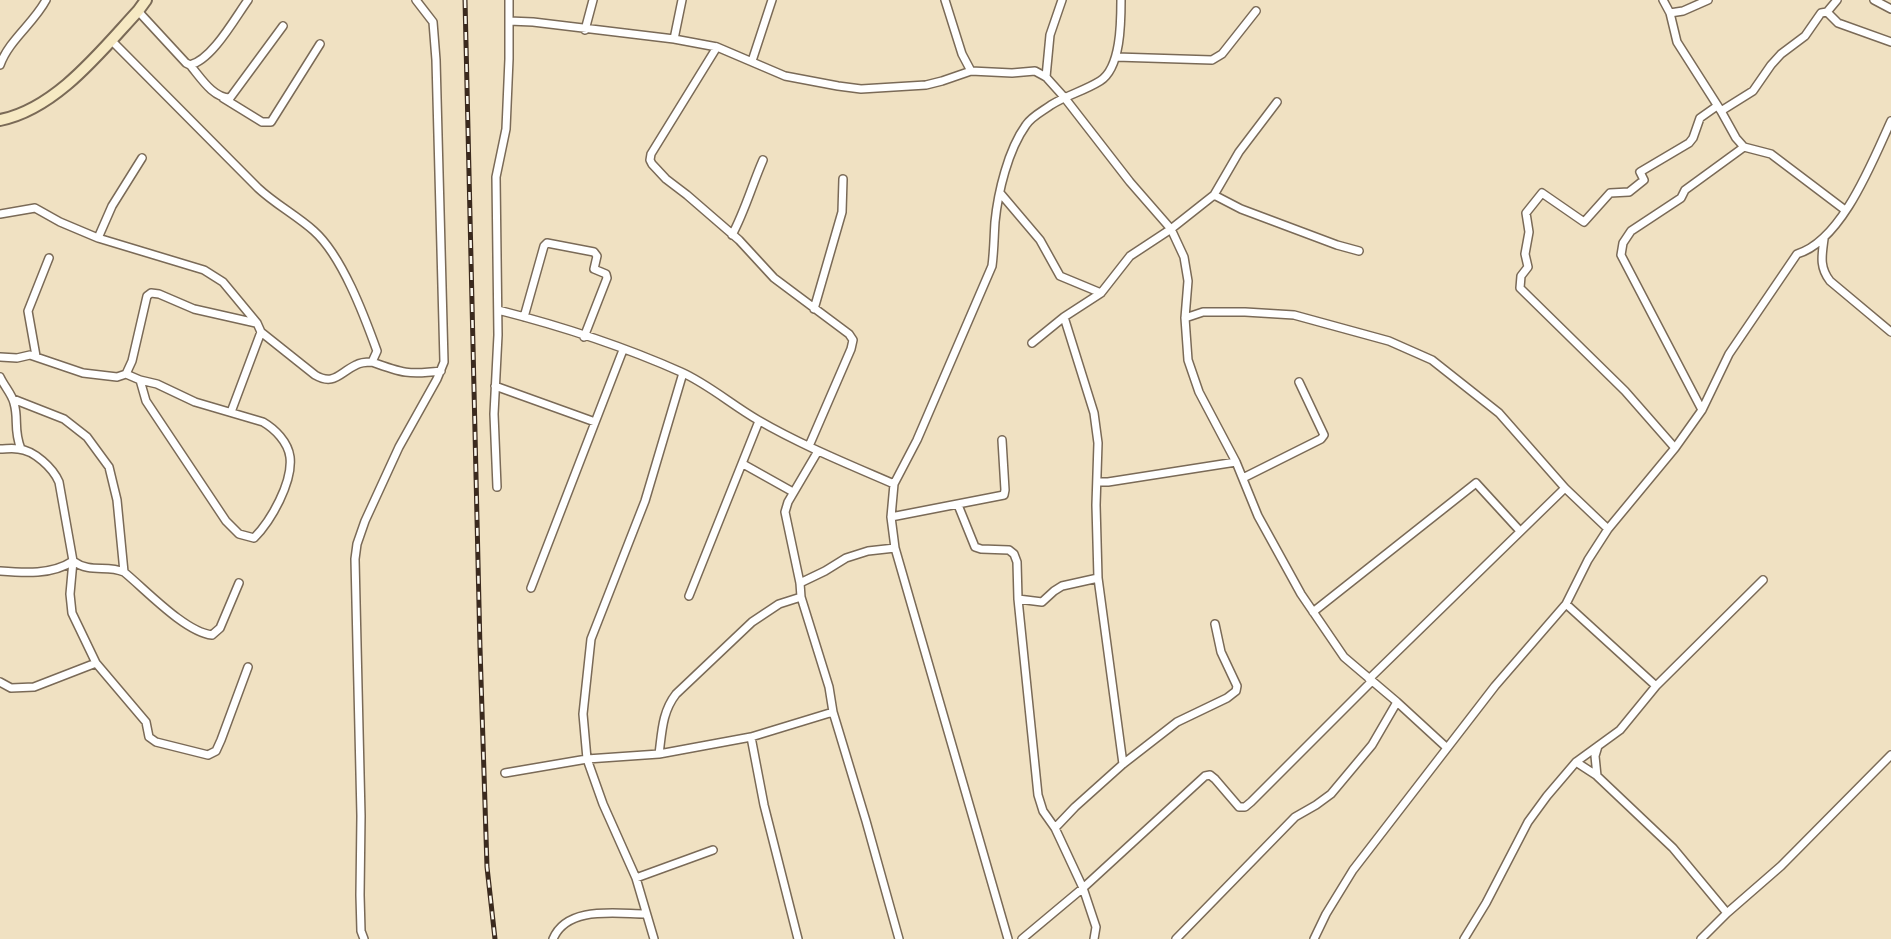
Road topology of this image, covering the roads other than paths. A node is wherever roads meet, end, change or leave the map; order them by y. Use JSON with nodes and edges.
{"nodes":[{"id":1,"x":46,"y":0,"type":"edge"},
{"id":2,"x":146,"y":0,"type":"edge"},
{"id":3,"x":248,"y":0,"type":"edge"},
{"id":4,"x":416,"y":0,"type":"edge"},
{"id":5,"x":509,"y":0,"type":"edge"},
{"id":6,"x":593,"y":0,"type":"edge"},
{"id":7,"x":682,"y":0,"type":"edge"},
{"id":8,"x":772,"y":0,"type":"edge"},
{"id":9,"x":945,"y":0,"type":"edge"},
{"id":10,"x":1062,"y":0,"type":"edge"},
{"id":11,"x":1121,"y":0,"type":"edge"},
{"id":12,"x":1663,"y":0,"type":"edge"},
{"id":13,"x":1708,"y":0,"type":"edge"},
{"id":14,"x":1837,"y":0,"type":"edge"},
{"id":15,"x":1874,"y":0,"type":"edge"},
{"id":16,"x":1891,"y":9,"type":"edge"},
{"id":17,"x":138,"y":11,"type":"junction"},
{"id":18,"x":1256,"y":11,"type":"dead end"},
{"id":19,"x":1826,"y":12,"type":"junction"},
{"id":20,"x":1670,"y":13,"type":"junction"},
{"id":21,"x":509,"y":21,"type":"junction"},
{"id":22,"x":283,"y":26,"type":"dead end"},
{"id":23,"x":585,"y":30,"type":"junction"},
{"id":24,"x":674,"y":39,"type":"junction"},
{"id":25,"x":111,"y":40,"type":"junction"},
{"id":26,"x":1891,"y":42,"type":"edge"},
{"id":27,"x":320,"y":44,"type":"dead end"},
{"id":28,"x":717,"y":47,"type":"junction"},
{"id":29,"x":1115,"y":57,"type":"junction"},
{"id":30,"x":752,"y":61,"type":"junction"},
{"id":31,"x":0,"y":65,"type":"edge"},
{"id":32,"x":190,"y":65,"type":"junction"},
{"id":33,"x":971,"y":71,"type":"junction"},
{"id":34,"x":1046,"y":77,"type":"junction"},
{"id":35,"x":1064,"y":97,"type":"junction"},
{"id":36,"x":223,"y":98,"type":"junction"},
{"id":37,"x":1277,"y":102,"type":"dead end"},
{"id":38,"x":1719,"y":109,"type":"junction"},
{"id":39,"x":0,"y":120,"type":"edge"},
{"id":40,"x":1891,"y":121,"type":"edge"},
{"id":41,"x":1745,"y":147,"type":"junction"},
{"id":42,"x":142,"y":158,"type":"dead end"},
{"id":43,"x":763,"y":160,"type":"dead end"},
{"id":44,"x":843,"y":179,"type":"dead end"},
{"id":45,"x":1000,"y":194,"type":"junction"},
{"id":46,"x":1214,"y":195,"type":"junction"},
{"id":47,"x":1845,"y":210,"type":"junction"},
{"id":48,"x":0,"y":214,"type":"edge"},
{"id":49,"x":1171,"y":229,"type":"junction"},
{"id":50,"x":733,"y":235,"type":"junction"},
{"id":51,"x":98,"y":238,"type":"junction"},
{"id":52,"x":1824,"y":239,"type":"junction"},
{"id":53,"x":1359,"y":251,"type":"dead end"},
{"id":54,"x":49,"y":258,"type":"dead end"},
{"id":55,"x":1101,"y":293,"type":"junction"},
{"id":56,"x":814,"y":309,"type":"junction"},
{"id":57,"x":498,"y":310,"type":"junction"},
{"id":58,"x":524,"y":317,"type":"junction"},
{"id":59,"x":1064,"y":317,"type":"junction"},
{"id":60,"x":1185,"y":318,"type":"junction"},
{"id":61,"x":257,"y":323,"type":"junction"},
{"id":62,"x":261,"y":332,"type":"junction"},
{"id":63,"x":1891,"y":332,"type":"edge"},
{"id":64,"x":584,"y":337,"type":"junction"},
{"id":65,"x":1031,"y":342,"type":"dead end"},
{"id":66,"x":623,"y":350,"type":"junction"},
{"id":67,"x":36,"y":356,"type":"junction"},
{"id":68,"x":0,"y":357,"type":"edge"},
{"id":69,"x":372,"y":362,"type":"junction"},
{"id":70,"x":441,"y":371,"type":"junction"},
{"id":71,"x":683,"y":373,"type":"junction"},
{"id":72,"x":126,"y":374,"type":"junction"},
{"id":73,"x":0,"y":377,"type":"edge"},
{"id":74,"x":140,"y":380,"type":"junction"},
{"id":75,"x":1299,"y":382,"type":"dead end"},
{"id":76,"x":495,"y":386,"type":"junction"},
{"id":77,"x":13,"y":399,"type":"junction"},
{"id":78,"x":1702,"y":410,"type":"junction"},
{"id":79,"x":231,"y":412,"type":"junction"},
{"id":80,"x":759,"y":421,"type":"junction"},
{"id":81,"x":595,"y":422,"type":"junction"},
{"id":82,"x":1002,"y":440,"type":"dead end"},
{"id":83,"x":809,"y":446,"type":"junction"},
{"id":84,"x":1675,"y":448,"type":"junction"},
{"id":85,"x":0,"y":449,"type":"edge"},
{"id":86,"x":22,"y":449,"type":"junction"},
{"id":87,"x":818,"y":451,"type":"junction"},
{"id":88,"x":1236,"y":462,"type":"junction"},
{"id":89,"x":743,"y":464,"type":"junction"},
{"id":90,"x":1243,"y":478,"type":"junction"},
{"id":91,"x":1098,"y":482,"type":"junction"},
{"id":92,"x":894,"y":484,"type":"junction"},
{"id":93,"x":497,"y":486,"type":"dead end"},
{"id":94,"x":1565,"y":488,"type":"junction"},
{"id":95,"x":793,"y":492,"type":"junction"},
{"id":96,"x":958,"y":505,"type":"junction"},
{"id":97,"x":891,"y":517,"type":"junction"},
{"id":98,"x":1608,"y":529,"type":"junction"},
{"id":99,"x":1520,"y":531,"type":"junction"},
{"id":100,"x":895,"y":548,"type":"junction"},
{"id":101,"x":73,"y":561,"type":"junction"},
{"id":102,"x":0,"y":571,"type":"edge"},
{"id":103,"x":124,"y":572,"type":"junction"},
{"id":104,"x":1098,"y":578,"type":"junction"},
{"id":105,"x":1763,"y":580,"type":"dead end"},
{"id":106,"x":239,"y":583,"type":"dead end"},
{"id":107,"x":800,"y":583,"type":"junction"},
{"id":108,"x":531,"y":588,"type":"dead end"},
{"id":109,"x":689,"y":596,"type":"dead end"},
{"id":110,"x":801,"y":597,"type":"junction"},
{"id":111,"x":1018,"y":599,"type":"junction"},
{"id":112,"x":1566,"y":604,"type":"junction"},
{"id":113,"x":1313,"y":612,"type":"junction"},
{"id":114,"x":1215,"y":624,"type":"dead end"},
{"id":115,"x":96,"y":663,"type":"junction"},
{"id":116,"x":248,"y":667,"type":"dead end"},
{"id":117,"x":1370,"y":680,"type":"junction"},
{"id":118,"x":0,"y":682,"type":"edge"},
{"id":119,"x":1656,"y":686,"type":"junction"},
{"id":120,"x":1397,"y":702,"type":"junction"},
{"id":121,"x":833,"y":712,"type":"junction"},
{"id":122,"x":751,"y":737,"type":"junction"},
{"id":123,"x":1598,"y":745,"type":"junction"},
{"id":124,"x":1447,"y":747,"type":"junction"},
{"id":125,"x":659,"y":754,"type":"junction"},
{"id":126,"x":1891,"y":755,"type":"edge"},
{"id":127,"x":587,"y":759,"type":"junction"},
{"id":128,"x":1576,"y":762,"type":"junction"},
{"id":129,"x":1123,"y":764,"type":"junction"},
{"id":130,"x":505,"y":774,"type":"dead end"},
{"id":131,"x":1597,"y":776,"type":"junction"},
{"id":132,"x":1055,"y":828,"type":"junction"},
{"id":133,"x":713,"y":850,"type":"dead end"},
{"id":134,"x":636,"y":878,"type":"junction"},
{"id":135,"x":1083,"y":888,"type":"junction"},
{"id":136,"x":1727,"y":913,"type":"junction"},
{"id":137,"x":646,"y":914,"type":"junction"},
{"id":138,"x":364,"y":939,"type":"edge"},
{"id":139,"x":553,"y":939,"type":"edge"},
{"id":140,"x":654,"y":939,"type":"edge"},
{"id":141,"x":799,"y":939,"type":"edge"},
{"id":142,"x":899,"y":939,"type":"edge"},
{"id":143,"x":1008,"y":939,"type":"edge"},
{"id":144,"x":1022,"y":939,"type":"edge"},
{"id":145,"x":1094,"y":939,"type":"edge"},
{"id":146,"x":1176,"y":939,"type":"edge"},
{"id":147,"x":1316,"y":939,"type":"edge"},
{"id":148,"x":1464,"y":939,"type":"edge"},
{"id":149,"x":1701,"y":939,"type":"edge"}],
"edges":[{"from":1,"to":31,"type":"street"},
{"from":2,"to":17,"type":"street"},
{"from":3,"to":32,"type":"street"},
{"from":4,"to":70,"type":"street"},
{"from":5,"to":21,"type":"street"},
{"from":6,"to":23,"type":"street"},
{"from":7,"to":24,"type":"street"},
{"from":8,"to":30,"type":"street"},
{"from":9,"to":33,"type":"street"},
{"from":10,"to":34,"type":"street"},
{"from":11,"to":29,"type":"street"},
{"from":12,"to":20,"type":"street"},
{"from":13,"to":20,"type":"street"},
{"from":14,"to":19,"type":"street"},
{"from":15,"to":16,"type":"street"},
{"from":17,"to":25,"type":"street"},
{"from":17,"to":32,"type":"street"},
{"from":18,"to":29,"type":"street"},
{"from":19,"to":26,"type":"street"},
{"from":19,"to":38,"type":"street"},
{"from":20,"to":38,"type":"street"},
{"from":21,"to":23,"type":"street"},
{"from":21,"to":57,"type":"street"},
{"from":22,"to":36,"type":"street"},
{"from":23,"to":24,"type":"street"},
{"from":24,"to":28,"type":"street"},
{"from":25,"to":39,"type":"street"},
{"from":25,"to":69,"type":"street"},
{"from":27,"to":36,"type":"street"},
{"from":28,"to":30,"type":"street"},
{"from":28,"to":50,"type":"street"},
{"from":29,"to":35,"type":"street"},
{"from":30,"to":33,"type":"street"},
{"from":32,"to":36,"type":"street"},
{"from":33,"to":34,"type":"street"},
{"from":34,"to":35,"type":"street"},
{"from":35,"to":45,"type":"street"},
{"from":35,"to":49,"type":"street"},
{"from":37,"to":46,"type":"street"},
{"from":38,"to":41,"type":"street"},
{"from":38,"to":84,"type":"street"},
{"from":40,"to":47,"type":"street"},
{"from":41,"to":47,"type":"street"},
{"from":41,"to":78,"type":"street"},
{"from":42,"to":51,"type":"street"},
{"from":43,"to":50,"type":"street"},
{"from":44,"to":56,"type":"street"},
{"from":45,"to":55,"type":"street"},
{"from":45,"to":92,"type":"street"},
{"from":46,"to":49,"type":"street"},
{"from":46,"to":53,"type":"street"},
{"from":47,"to":52,"type":"street"},
{"from":48,"to":51,"type":"street"},
{"from":49,"to":55,"type":"street"},
{"from":49,"to":60,"type":"street"},
{"from":50,"to":56,"type":"street"},
{"from":51,"to":61,"type":"street"},
{"from":52,"to":63,"type":"street"},
{"from":52,"to":78,"type":"street"},
{"from":54,"to":67,"type":"street"},
{"from":55,"to":59,"type":"street"},
{"from":56,"to":83,"type":"street"},
{"from":57,"to":58,"type":"street"},
{"from":57,"to":76,"type":"street"},
{"from":58,"to":64,"type":"street"},
{"from":58,"to":64,"type":"street"},
{"from":59,"to":65,"type":"street"},
{"from":59,"to":91,"type":"street"},
{"from":60,"to":88,"type":"street"},
{"from":60,"to":94,"type":"street"},
{"from":61,"to":62,"type":"street"},
{"from":61,"to":72,"type":"street"},
{"from":62,"to":69,"type":"street"},
{"from":62,"to":79,"type":"street"},
{"from":64,"to":66,"type":"street"},
{"from":66,"to":71,"type":"street"},
{"from":66,"to":81,"type":"street"},
{"from":67,"to":68,"type":"street"},
{"from":67,"to":72,"type":"street"},
{"from":69,"to":70,"type":"street"},
{"from":70,"to":138,"type":"street"},
{"from":71,"to":80,"type":"street"},
{"from":71,"to":127,"type":"street"},
{"from":72,"to":74,"type":"street"},
{"from":73,"to":77,"type":"street"},
{"from":74,"to":79,"type":"street"},
{"from":74,"to":79,"type":"street"},
{"from":75,"to":90,"type":"street"},
{"from":76,"to":81,"type":"street"},
{"from":76,"to":93,"type":"street"},
{"from":77,"to":86,"type":"street"},
{"from":77,"to":103,"type":"street"},
{"from":78,"to":84,"type":"street"},
{"from":80,"to":83,"type":"street"},
{"from":80,"to":89,"type":"street"},
{"from":81,"to":108,"type":"street"},
{"from":82,"to":96,"type":"street"},
{"from":83,"to":87,"type":"street"},
{"from":84,"to":98,"type":"street"},
{"from":85,"to":86,"type":"street"},
{"from":86,"to":101,"type":"street"},
{"from":87,"to":92,"type":"street"},
{"from":87,"to":95,"type":"street"},
{"from":88,"to":90,"type":"street"},
{"from":88,"to":91,"type":"street"},
{"from":89,"to":95,"type":"street"},
{"from":89,"to":109,"type":"street"},
{"from":90,"to":113,"type":"street"},
{"from":91,"to":104,"type":"street"},
{"from":92,"to":97,"type":"street"},
{"from":94,"to":98,"type":"street"},
{"from":94,"to":99,"type":"street"},
{"from":95,"to":107,"type":"street"},
{"from":96,"to":97,"type":"street"},
{"from":96,"to":111,"type":"street"},
{"from":97,"to":100,"type":"street"},
{"from":98,"to":112,"type":"street"},
{"from":99,"to":113,"type":"street"},
{"from":99,"to":117,"type":"street"},
{"from":100,"to":107,"type":"street"},
{"from":100,"to":143,"type":"street"},
{"from":101,"to":102,"type":"street"},
{"from":101,"to":103,"type":"street"},
{"from":101,"to":115,"type":"street"},
{"from":103,"to":106,"type":"street"},
{"from":104,"to":111,"type":"street"},
{"from":104,"to":129,"type":"street"},
{"from":105,"to":119,"type":"street"},
{"from":107,"to":110,"type":"street"},
{"from":110,"to":121,"type":"street"},
{"from":110,"to":125,"type":"street"},
{"from":111,"to":132,"type":"street"},
{"from":112,"to":119,"type":"street"},
{"from":112,"to":124,"type":"street"},
{"from":113,"to":117,"type":"street"},
{"from":114,"to":129,"type":"street"},
{"from":115,"to":116,"type":"street"},
{"from":115,"to":118,"type":"street"},
{"from":117,"to":120,"type":"street"},
{"from":117,"to":135,"type":"street"},
{"from":119,"to":123,"type":"street"},
{"from":120,"to":124,"type":"street"},
{"from":120,"to":146,"type":"street"},
{"from":121,"to":122,"type":"street"},
{"from":121,"to":142,"type":"street"},
{"from":122,"to":125,"type":"street"},
{"from":122,"to":141,"type":"street"},
{"from":123,"to":128,"type":"street"},
{"from":123,"to":131,"type":"street"},
{"from":124,"to":147,"type":"street"},
{"from":125,"to":127,"type":"street"},
{"from":126,"to":136,"type":"street"},
{"from":127,"to":130,"type":"street"},
{"from":127,"to":134,"type":"street"},
{"from":128,"to":131,"type":"street"},
{"from":128,"to":148,"type":"street"},
{"from":129,"to":132,"type":"street"},
{"from":131,"to":136,"type":"street"},
{"from":132,"to":135,"type":"street"},
{"from":133,"to":134,"type":"street"},
{"from":134,"to":137,"type":"street"},
{"from":135,"to":144,"type":"street"},
{"from":135,"to":145,"type":"street"},
{"from":136,"to":149,"type":"street"},
{"from":137,"to":139,"type":"street"},
{"from":137,"to":140,"type":"street"}]}
